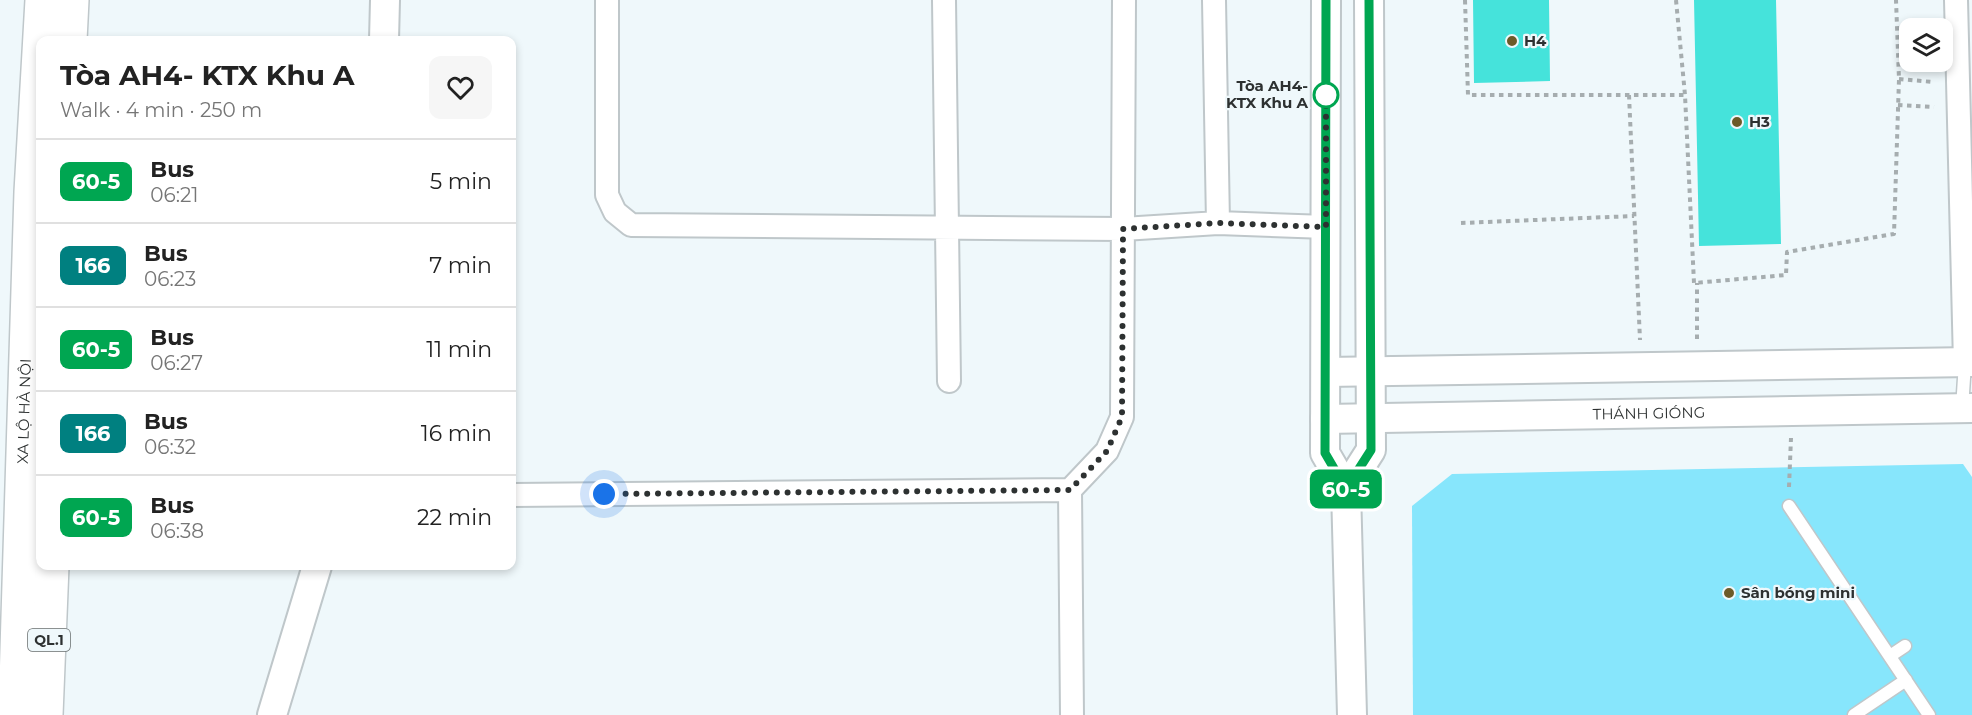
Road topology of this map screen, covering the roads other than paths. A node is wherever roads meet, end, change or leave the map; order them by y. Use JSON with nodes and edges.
{"nodes":[{"id":1,"x":42,"y":0,"type":"edge"},
{"id":2,"x":72,"y":0,"type":"edge"},
{"id":3,"x":385,"y":0,"type":"edge"},
{"id":4,"x":606,"y":0,"type":"edge"},
{"id":5,"x":944,"y":0,"type":"edge"},
{"id":6,"x":1124,"y":0,"type":"edge"},
{"id":7,"x":1214,"y":0,"type":"edge"},
{"id":8,"x":1326,"y":0,"type":"edge"},
{"id":9,"x":1369,"y":0,"type":"edge"},
{"id":10,"x":1956,"y":0,"type":"edge"},
{"id":11,"x":41,"y":36,"type":"edge"},
{"id":12,"x":70,"y":36,"type":"edge"},
{"id":13,"x":384,"y":36,"type":"edge"},
{"id":14,"x":36,"y":192,"type":"edge"},
{"id":15,"x":1218,"y":223,"type":"junction"},
{"id":16,"x":1326,"y":227,"type":"junction"},
{"id":17,"x":946,"y":229,"type":"junction"},
{"id":18,"x":1123,"y":229,"type":"junction"},
{"id":19,"x":1969,"y":362,"type":"edge"},
{"id":20,"x":1371,"y":371,"type":"junction"},
{"id":21,"x":1326,"y":372,"type":"junction"},
{"id":22,"x":949,"y":381,"type":"dead end"},
{"id":23,"x":1967,"y":408,"type":"edge"},
{"id":24,"x":1371,"y":418,"type":"junction"},
{"id":25,"x":1325,"y":419,"type":"junction"},
{"id":26,"x":1346,"y":489,"type":"junction"},
{"id":27,"x":1070,"y":490,"type":"junction"},
{"id":28,"x":516,"y":495,"type":"edge"},
{"id":29,"x":1789,"y":506,"type":"road end"},
{"id":30,"x":52,"y":570,"type":"edge"},
{"id":31,"x":316,"y":570,"type":"edge"},
{"id":32,"x":1905,"y":646,"type":"dead end"},
{"id":33,"x":1890,"y":656,"type":"junction"},
{"id":34,"x":1906,"y":680,"type":"junction"},
{"id":35,"x":15,"y":715,"type":"edge"},
{"id":36,"x":46,"y":715,"type":"edge"},
{"id":37,"x":272,"y":715,"type":"edge"},
{"id":38,"x":1072,"y":715,"type":"edge"},
{"id":39,"x":1352,"y":715,"type":"edge"},
{"id":40,"x":1854,"y":715,"type":"edge"},
{"id":41,"x":1929,"y":715,"type":"edge"}],
"edges":[{"from":1,"to":11,"type":"highway","name":"XA LỘ HÀ NỘI","number":"QL.1"},
{"from":2,"to":12,"type":"highway"},
{"from":3,"to":13,"type":"street"},
{"from":4,"to":17,"type":"street"},
{"from":5,"to":17,"type":"street"},
{"from":6,"to":18,"type":"street"},
{"from":7,"to":15,"type":"street"},
{"from":8,"to":16,"type":"street"},
{"from":9,"to":20,"type":"street"},
{"from":10,"to":19,"type":"street"},
{"from":14,"to":35,"type":"highway","name":"XA LỘ HÀ NỘI","number":"QL.1"},
{"from":15,"to":16,"type":"street"},
{"from":15,"to":18,"type":"street"},
{"from":16,"to":21,"type":"street"},
{"from":17,"to":18,"type":"street"},
{"from":17,"to":22,"type":"street"},
{"from":18,"to":27,"type":"street"},
{"from":19,"to":20,"type":"street"},
{"from":19,"to":23,"type":"lane"},
{"from":20,"to":21,"type":"street"},
{"from":20,"to":24,"type":"street"},
{"from":21,"to":25,"type":"street"},
{"from":23,"to":24,"type":"street","name":"THÁNH GIÓNG"},
{"from":24,"to":25,"type":"street","name":"THÁNH GIÓNG"},
{"from":24,"to":26,"type":"street"},
{"from":25,"to":26,"type":"street"},
{"from":26,"to":39,"type":"street"},
{"from":27,"to":28,"type":"street"},
{"from":27,"to":38,"type":"street"},
{"from":29,"to":33,"type":"lane"},
{"from":30,"to":36,"type":"highway","number":"QL.1"},
{"from":31,"to":37,"type":"street"},
{"from":32,"to":33,"type":"lane"},
{"from":33,"to":34,"type":"lane"},
{"from":34,"to":40,"type":"lane"},
{"from":34,"to":41,"type":"lane"}]}
